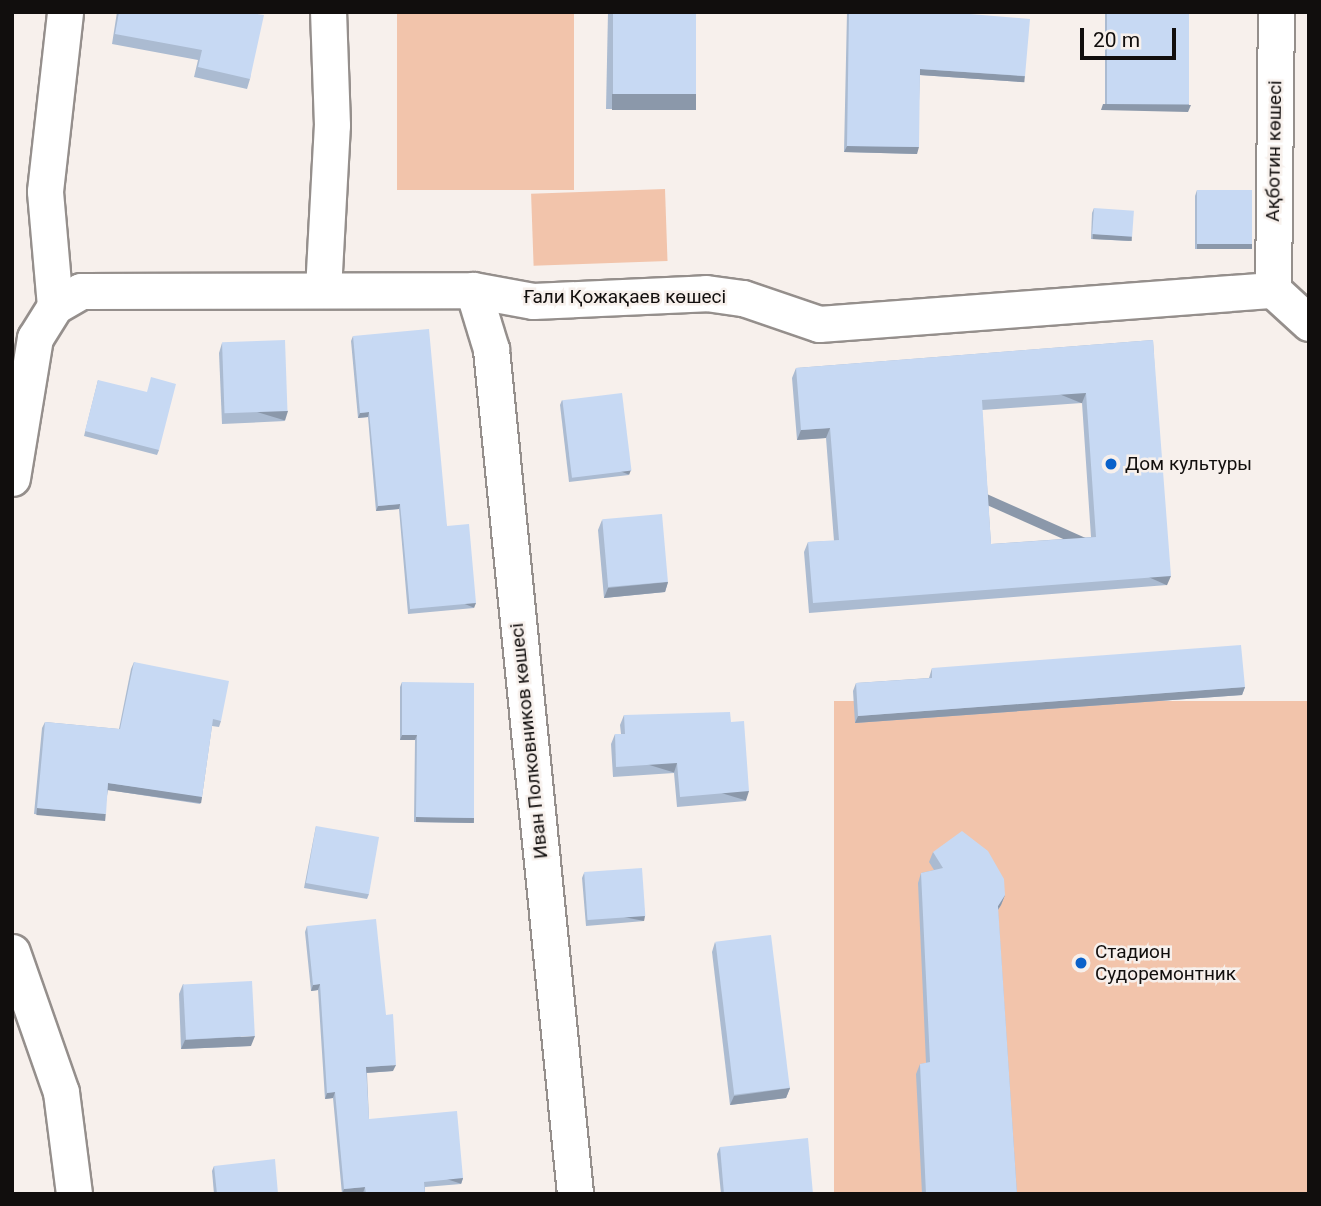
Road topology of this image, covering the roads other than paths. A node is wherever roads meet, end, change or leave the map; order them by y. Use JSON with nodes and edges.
{"nodes":[{"id":1,"x":65,"y":12,"type":"edge"},
{"id":2,"x":328,"y":12,"type":"edge"},
{"id":3,"x":1276,"y":12,"type":"edge"},
{"id":4,"x":323,"y":290,"type":"junction"},
{"id":5,"x":473,"y":290,"type":"junction"},
{"id":6,"x":1273,"y":290,"type":"junction"},
{"id":7,"x":55,"y":306,"type":"junction"},
{"id":8,"x":1309,"y":323,"type":"edge"},
{"id":9,"x":12,"y":478,"type":"edge"},
{"id":10,"x":12,"y":952,"type":"edge"},
{"id":11,"x":74,"y":1194,"type":"edge"},
{"id":12,"x":575,"y":1194,"type":"edge"}],
"edges":[{"from":1,"to":7,"type":"street"},
{"from":2,"to":4,"type":"street"},
{"from":3,"to":6,"type":"street","name":"Ақботин көшесі"},
{"from":4,"to":5,"type":"street","name":"Ғали Қожақаев көшесі"},
{"from":4,"to":7,"type":"street","name":"Ғали Қожақаев көшесі"},
{"from":5,"to":6,"type":"street","name":"Ғали Қожақаев көшесі"},
{"from":5,"to":12,"type":"street","name":"Иван Полковников көшесі"},
{"from":6,"to":8,"type":"street"},
{"from":7,"to":9,"type":"street"},
{"from":10,"to":11,"type":"street"}]}
